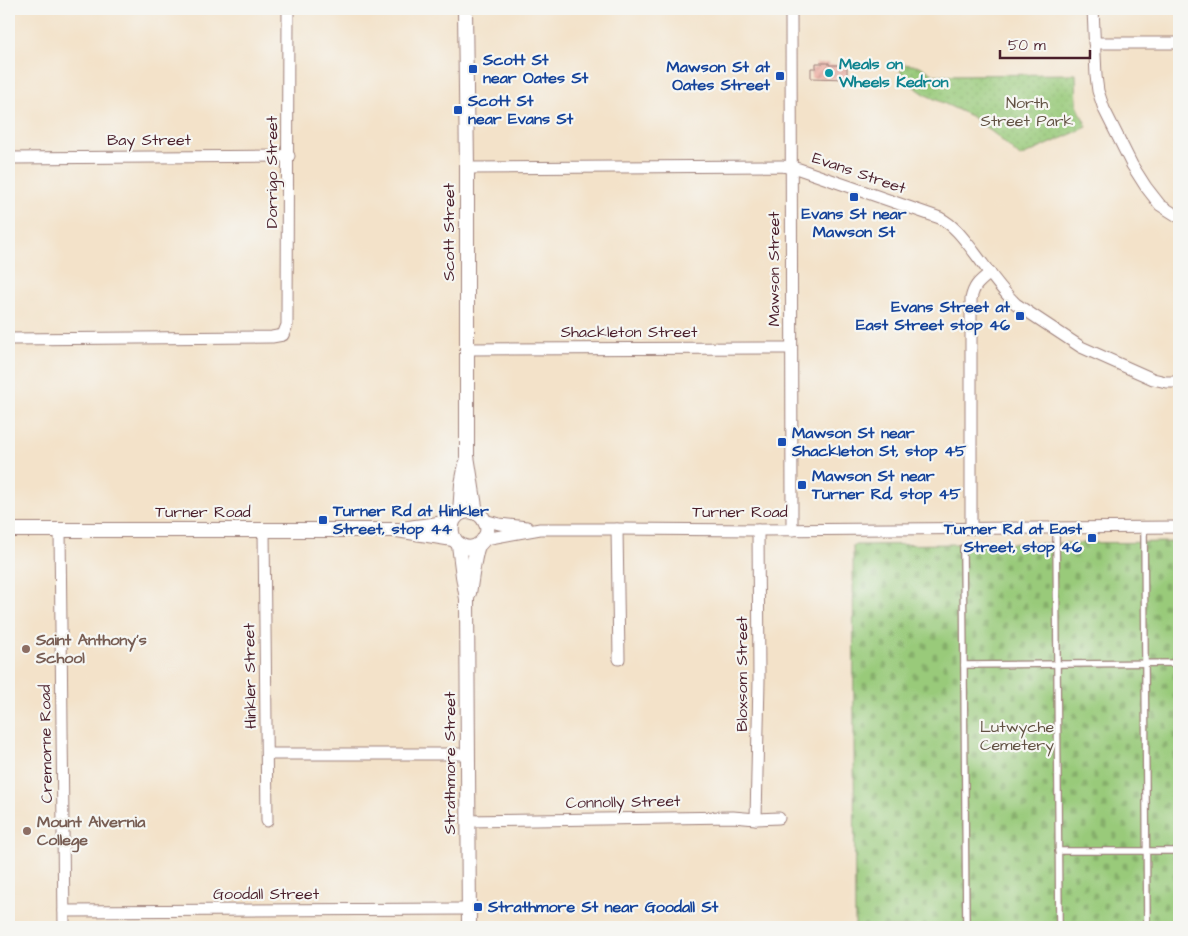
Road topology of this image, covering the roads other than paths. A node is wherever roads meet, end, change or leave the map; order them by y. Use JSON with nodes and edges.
{"nodes":[{"id":1,"x":288,"y":9,"type":"edge"},
{"id":2,"x":465,"y":9,"type":"edge"},
{"id":3,"x":790,"y":9,"type":"edge"},
{"id":4,"x":1093,"y":9,"type":"edge"},
{"id":5,"x":1094,"y":43,"type":"junction"},
{"id":6,"x":1179,"y":43,"type":"edge"},
{"id":7,"x":289,"y":156,"type":"junction"},
{"id":8,"x":9,"y":158,"type":"edge"},
{"id":9,"x":791,"y":167,"type":"junction"},
{"id":10,"x":467,"y":168,"type":"junction"},
{"id":11,"x":1179,"y":217,"type":"edge"},
{"id":12,"x":990,"y":273,"type":"junction"},
{"id":13,"x":9,"y":340,"type":"edge"},
{"id":14,"x":790,"y":348,"type":"junction"},
{"id":15,"x":467,"y":349,"type":"junction"},
{"id":16,"x":1179,"y":382,"type":"edge"},
{"id":17,"x":467,"y":456,"type":"junction"},
{"id":18,"x":457,"y":516,"type":"junction"},
{"id":19,"x":480,"y":516,"type":"junction"},
{"id":20,"x":1179,"y":527,"type":"edge"},
{"id":21,"x":971,"y":528,"type":"junction"},
{"id":22,"x":1056,"y":528,"type":"junction"},
{"id":23,"x":1144,"y":528,"type":"junction"},
{"id":24,"x":540,"y":529,"type":"junction"},
{"id":25,"x":617,"y":529,"type":"junction"},
{"id":26,"x":9,"y":530,"type":"edge"},
{"id":27,"x":60,"y":530,"type":"junction"},
{"id":28,"x":264,"y":530,"type":"junction"},
{"id":29,"x":397,"y":530,"type":"junction"},
{"id":30,"x":758,"y":530,"type":"junction"},
{"id":31,"x":792,"y":530,"type":"junction"},
{"id":32,"x":456,"y":542,"type":"junction"},
{"id":33,"x":481,"y":542,"type":"junction"},
{"id":34,"x":963,"y":548,"type":"dead end"},
{"id":35,"x":467,"y":599,"type":"junction"},
{"id":36,"x":619,"y":659,"type":"dead end"},
{"id":37,"x":1179,"y":662,"type":"edge"},
{"id":38,"x":1145,"y":663,"type":"junction"},
{"id":39,"x":1057,"y":664,"type":"junction"},
{"id":40,"x":964,"y":665,"type":"junction"},
{"id":41,"x":267,"y":754,"type":"junction"},
{"id":42,"x":468,"y":754,"type":"junction"},
{"id":43,"x":779,"y":818,"type":"dead end"},
{"id":44,"x":756,"y":819,"type":"junction"},
{"id":45,"x":267,"y":821,"type":"dead end"},
{"id":46,"x":468,"y":821,"type":"junction"},
{"id":47,"x":1058,"y":851,"type":"junction"},
{"id":48,"x":1146,"y":851,"type":"junction"},
{"id":49,"x":1179,"y":851,"type":"edge"},
{"id":50,"x":468,"y":909,"type":"junction"},
{"id":51,"x":64,"y":911,"type":"junction"},
{"id":52,"x":64,"y":927,"type":"edge"},
{"id":53,"x":468,"y":927,"type":"edge"},
{"id":54,"x":966,"y":927,"type":"edge"},
{"id":55,"x":1059,"y":927,"type":"edge"},
{"id":56,"x":1147,"y":927,"type":"edge"}],
"edges":[{"from":1,"to":7,"type":"street","name":"Dorrigo Street"},
{"from":2,"to":10,"type":"street","name":"Scott Street"},
{"from":3,"to":9,"type":"street","name":"Mawson Street"},
{"from":4,"to":5,"type":"street"},
{"from":5,"to":6,"type":"street"},
{"from":5,"to":11,"type":"street"},
{"from":7,"to":8,"type":"street","name":"Bay Street"},
{"from":7,"to":13,"type":"street","name":"Dorrigo Street"},
{"from":9,"to":10,"type":"street","name":"Evans Street"},
{"from":9,"to":12,"type":"street","name":"Evans Street"},
{"from":9,"to":14,"type":"street","name":"Mawson Street"},
{"from":10,"to":15,"type":"street","name":"Scott Street"},
{"from":12,"to":16,"type":"street","name":"Evans Street"},
{"from":12,"to":21,"type":"street"},
{"from":14,"to":15,"type":"street","name":"Shackleton Street"},
{"from":14,"to":31,"type":"street","name":"Mawson Street"},
{"from":15,"to":17,"type":"street","name":"Scott Street"},
{"from":17,"to":18,"type":"street","name":"Scott Street"},
{"from":17,"to":19,"type":"street","name":"Scott Street"},
{"from":18,"to":19,"type":"street","name":"Turner Road"},
{"from":18,"to":29,"type":"street","name":"Turner Road"},
{"from":18,"to":32,"type":"street"},
{"from":19,"to":24,"type":"street","name":"Turner Road"},
{"from":19,"to":33,"type":"street"},
{"from":20,"to":23,"type":"street","name":"Turner Road"},
{"from":21,"to":22,"type":"street","name":"Turner Road"},
{"from":21,"to":31,"type":"street","name":"Turner Road"},
{"from":22,"to":23,"type":"street","name":"Turner Road"},
{"from":22,"to":39,"type":"lane"},
{"from":23,"to":38,"type":"lane"},
{"from":24,"to":25,"type":"street","name":"Turner Road"},
{"from":24,"to":33,"type":"street","name":"Turner Road"},
{"from":25,"to":30,"type":"street","name":"Turner Road"},
{"from":25,"to":36,"type":"street"},
{"from":26,"to":27,"type":"street","name":"Turner Road"},
{"from":27,"to":28,"type":"street","name":"Turner Road"},
{"from":27,"to":51,"type":"street","name":"Cremorne Road"},
{"from":28,"to":29,"type":"street","name":"Turner Road"},
{"from":28,"to":41,"type":"street","name":"Hinkler Street"},
{"from":29,"to":32,"type":"street","name":"Turner Road"},
{"from":30,"to":31,"type":"street","name":"Turner Road"},
{"from":30,"to":44,"type":"street","name":"Bloxsom Street"},
{"from":32,"to":33,"type":"street","name":"Turner Road"},
{"from":32,"to":35,"type":"street","name":"Strathmore Street"},
{"from":33,"to":35,"type":"street","name":"Strathmore Street"},
{"from":34,"to":40,"type":"lane"},
{"from":35,"to":42,"type":"street","name":"Strathmore Street"},
{"from":37,"to":38,"type":"lane"},
{"from":38,"to":39,"type":"lane"},
{"from":38,"to":48,"type":"lane"},
{"from":39,"to":40,"type":"lane"},
{"from":39,"to":47,"type":"lane"},
{"from":40,"to":54,"type":"lane"},
{"from":41,"to":42,"type":"street"},
{"from":41,"to":45,"type":"street","name":"Hinkler Street"},
{"from":42,"to":46,"type":"street","name":"Strathmore Street"},
{"from":43,"to":44,"type":"street","name":"Connolly Street"},
{"from":44,"to":46,"type":"street","name":"Connolly Street"},
{"from":46,"to":50,"type":"street","name":"Strathmore Street"},
{"from":47,"to":48,"type":"lane"},
{"from":47,"to":55,"type":"lane"},
{"from":48,"to":49,"type":"lane"},
{"from":48,"to":56,"type":"lane"},
{"from":50,"to":51,"type":"street","name":"Goodall Street"},
{"from":50,"to":53,"type":"street","name":"Strathmore Street"},
{"from":51,"to":52,"type":"street","name":"Cremorne Road"}]}
